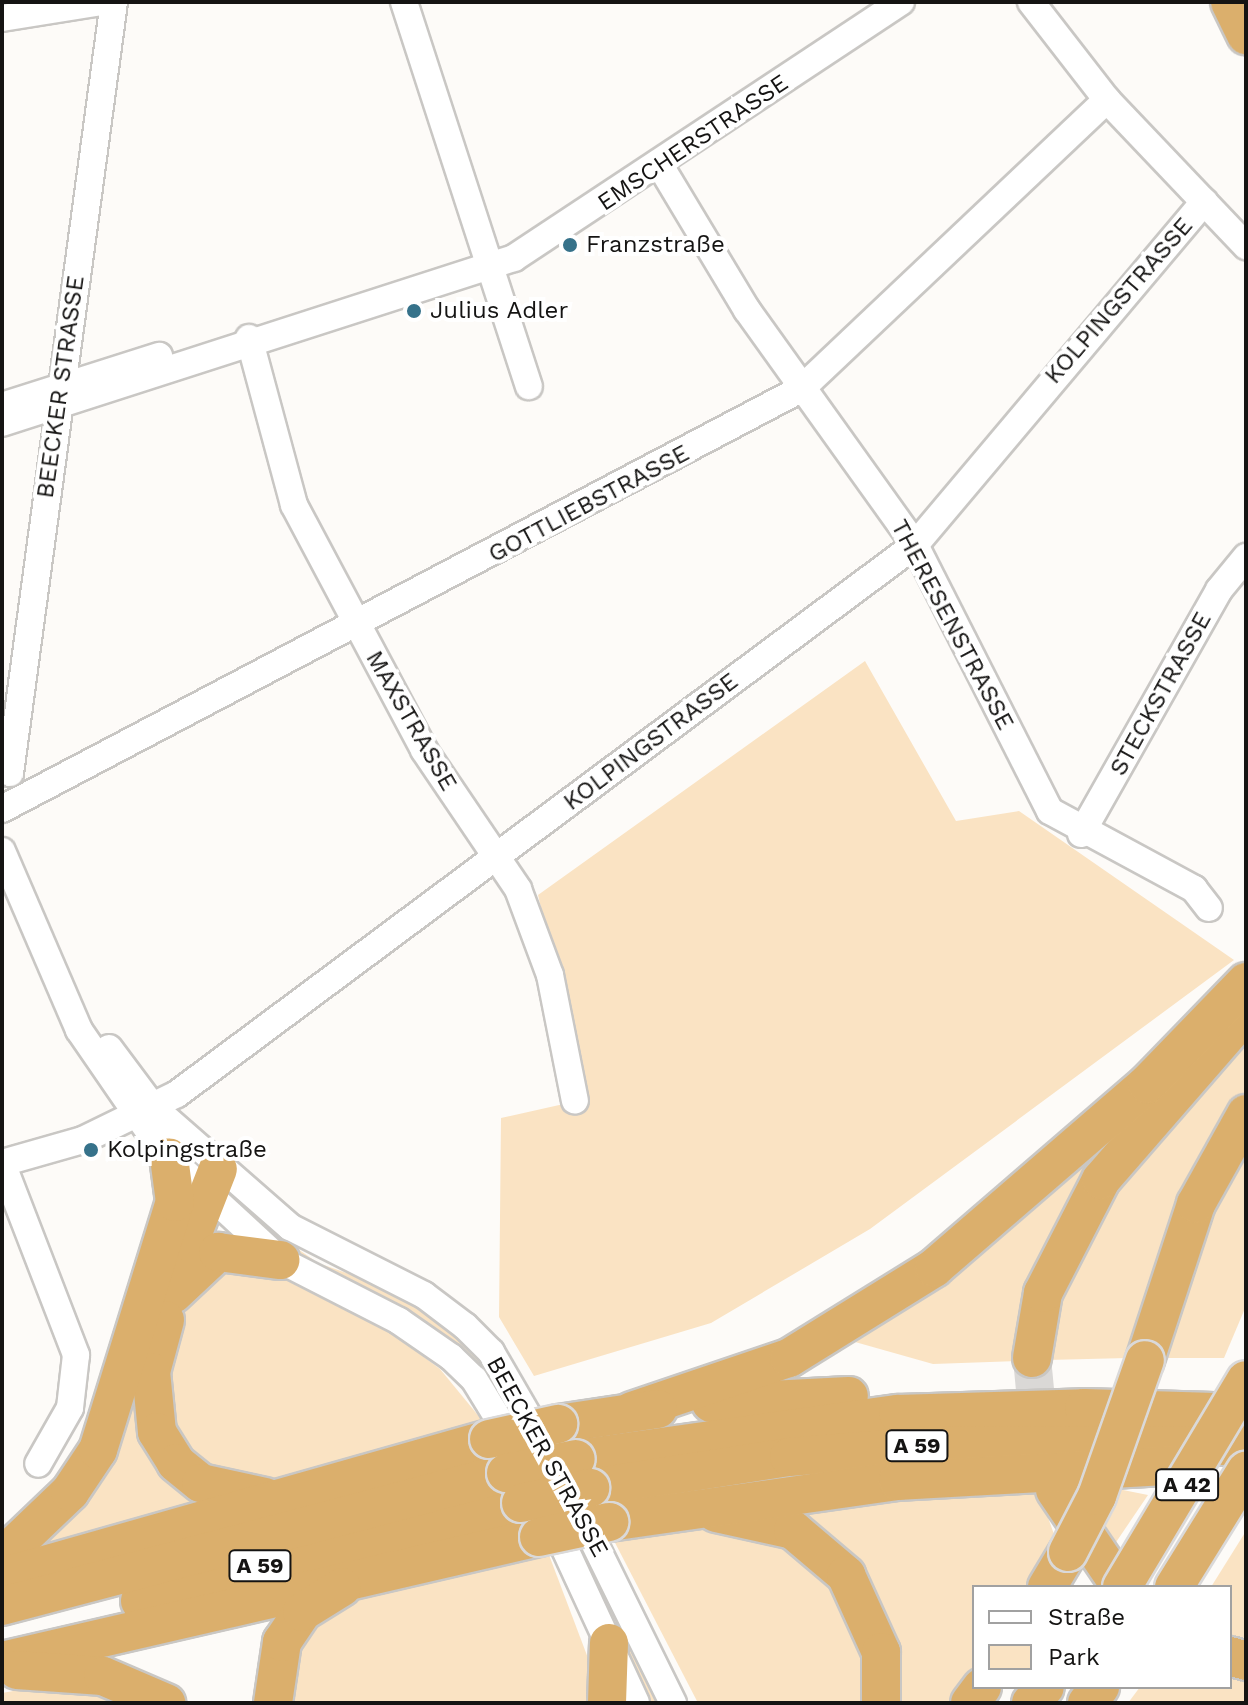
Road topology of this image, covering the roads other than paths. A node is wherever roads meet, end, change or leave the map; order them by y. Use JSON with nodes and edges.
{"nodes":[{"id":1,"x":102,"y":2,"type":"edge"},
{"id":2,"x":114,"y":2,"type":"edge"},
{"id":3,"x":404,"y":2,"type":"edge"},
{"id":4,"x":901,"y":2,"type":"edge"},
{"id":5,"x":1031,"y":2,"type":"edge"},
{"id":6,"x":1230,"y":2,"type":"edge"},
{"id":7,"x":2,"y":18,"type":"edge"},
{"id":8,"x":1246,"y":35,"type":"edge"},
{"id":9,"x":1107,"y":100,"type":"junction"},
{"id":10,"x":661,"y":167,"type":"junction"},
{"id":11,"x":1204,"y":202,"type":"junction"},
{"id":12,"x":1246,"y":246,"type":"edge"},
{"id":13,"x":488,"y":268,"type":"junction"},
{"id":14,"x":249,"y":338,"type":"junction"},
{"id":15,"x":529,"y":386,"type":"dead end"},
{"id":16,"x":801,"y":389,"type":"junction"},
{"id":17,"x":59,"y":394,"type":"junction"},
{"id":18,"x":2,"y":406,"type":"edge"},
{"id":19,"x":2,"y":423,"type":"edge"},
{"id":20,"x":915,"y":545,"type":"junction"},
{"id":21,"x":1246,"y":557,"type":"edge"},
{"id":22,"x":357,"y":629,"type":"junction"},
{"id":23,"x":10,"y":773,"type":"dead end"},
{"id":24,"x":2,"y":809,"type":"edge"},
{"id":25,"x":1081,"y":834,"type":"junction"},
{"id":26,"x":2,"y":851,"type":"edge"},
{"id":27,"x":496,"y":858,"type":"junction"},
{"id":28,"x":1209,"y":908,"type":"dead end"},
{"id":29,"x":1246,"y":982,"type":"edge"},
{"id":30,"x":1246,"y":1013,"type":"edge"},
{"id":31,"x":575,"y":1101,"type":"dead end"},
{"id":32,"x":144,"y":1112,"type":"junction"},
{"id":33,"x":1246,"y":1114,"type":"edge"},
{"id":34,"x":169,"y":1157,"type":"joint"},
{"id":35,"x":2,"y":1163,"type":"edge"},
{"id":36,"x":198,"y":1187,"type":"junction"},
{"id":37,"x":280,"y":1260,"type":"junction"},
{"id":38,"x":173,"y":1294,"type":"junction"},
{"id":39,"x":1032,"y":1358,"type":"tunnel mouth"},
{"id":40,"x":1246,"y":1380,"type":"edge"},
{"id":41,"x":1084,"y":1408,"type":"junction"},
{"id":42,"x":632,"y":1411,"type":"junction"},
{"id":43,"x":1246,"y":1413,"type":"edge"},
{"id":44,"x":1246,"y":1446,"type":"edge"},
{"id":45,"x":1246,"y":1460,"type":"edge"},
{"id":46,"x":38,"y":1464,"type":"dead end"},
{"id":47,"x":1246,"y":1471,"type":"edge"},
{"id":48,"x":583,"y":1474,"type":"junction"},
{"id":49,"x":1070,"y":1480,"type":"junction"},
{"id":50,"x":514,"y":1488,"type":"junction"},
{"id":51,"x":281,"y":1497,"type":"junction"},
{"id":52,"x":1246,"y":1501,"type":"edge"},
{"id":53,"x":682,"y":1507,"type":"junction"},
{"id":54,"x":2,"y":1557,"type":"edge"},
{"id":55,"x":369,"y":1572,"type":"junction"},
{"id":56,"x":2,"y":1577,"type":"edge"},
{"id":57,"x":1048,"y":1585,"type":"edge"},
{"id":58,"x":1120,"y":1585,"type":"edge"},
{"id":59,"x":1122,"y":1585,"type":"edge"},
{"id":60,"x":1175,"y":1585,"type":"edge"},
{"id":61,"x":2,"y":1606,"type":"edge"},
{"id":62,"x":2,"y":1639,"type":"edge"},
{"id":63,"x":609,"y":1643,"type":"junction"},
{"id":64,"x":2,"y":1661,"type":"edge"},
{"id":65,"x":2,"y":1670,"type":"edge"},
{"id":66,"x":166,"y":1703,"type":"edge"},
{"id":67,"x":273,"y":1703,"type":"edge"},
{"id":68,"x":607,"y":1703,"type":"edge"},
{"id":69,"x":636,"y":1703,"type":"edge"},
{"id":70,"x":673,"y":1703,"type":"edge"},
{"id":71,"x":881,"y":1703,"type":"edge"}],
"edges":[{"from":1,"to":7,"type":"street"},
{"from":2,"to":17,"type":"street","name":"BEECKER STRASSE"},
{"from":3,"to":13,"type":"street"},
{"from":4,"to":10,"type":"street","name":"EMSCHERSTRASSE"},
{"from":5,"to":9,"type":"street"},
{"from":6,"to":8,"type":"highway"},
{"from":9,"to":11,"type":"street"},
{"from":9,"to":16,"type":"street","name":"GOTTLIEBSTRASSE"},
{"from":10,"to":13,"type":"street","name":"EMSCHERSTRASSE"},
{"from":10,"to":16,"type":"street","name":"THERESENSTRASSE"},
{"from":11,"to":12,"type":"street"},
{"from":11,"to":20,"type":"street","name":"KOLPINGSTRASSE"},
{"from":13,"to":14,"type":"street","name":"EMSCHERSTRASSE"},
{"from":13,"to":15,"type":"street"},
{"from":14,"to":17,"type":"street","name":"EMSCHERSTRASSE"},
{"from":14,"to":22,"type":"street","name":"MAXSTRASSE"},
{"from":16,"to":20,"type":"street","name":"THERESENSTRASSE"},
{"from":16,"to":22,"type":"street","name":"GOTTLIEBSTRASSE"},
{"from":17,"to":18,"type":"street","name":"EMSCHERSTRASSE"},
{"from":17,"to":19,"type":"street","name":"EMSCHERSTRASSE"},
{"from":17,"to":23,"type":"street","name":"BEECKER STRASSE"},
{"from":20,"to":25,"type":"street","name":"THERESENSTRASSE"},
{"from":20,"to":27,"type":"street","name":"KOLPINGSTRASSE"},
{"from":21,"to":25,"type":"street","name":"STECKSTRASSE"},
{"from":22,"to":24,"type":"street","name":"GOTTLIEBSTRASSE"},
{"from":22,"to":27,"type":"street","name":"MAXSTRASSE"},
{"from":25,"to":28,"type":"street","name":"THERESENSTRASSE"},
{"from":26,"to":32,"type":"street","name":"BEECKER STRASSE"},
{"from":27,"to":31,"type":"street","name":"MAXSTRASSE"},
{"from":27,"to":32,"type":"street","name":"KOLPINGSTRASSE"},
{"from":29,"to":42,"type":"highway"},
{"from":30,"to":39,"type":"highway"},
{"from":32,"to":34,"type":"street","name":"BEECKER STRASSE"},
{"from":32,"to":35,"type":"street","name":"KOLPINGSTRASSE"},
{"from":32,"to":36,"type":"street","name":"BEECKER STRASSE"},
{"from":33,"to":57,"type":"highway","bridge":true},
{"from":34,"to":36,"type":"highway"},
{"from":35,"to":46,"type":"street"},
{"from":36,"to":37,"type":"street","name":"BEECKER STRASSE"},
{"from":36,"to":38,"type":"highway"},
{"from":36,"to":54,"type":"highway"},
{"from":36,"to":70,"type":"street","name":"BEECKER STRASSE"},
{"from":37,"to":38,"type":"highway"},
{"from":37,"to":63,"type":"street","name":"BEECKER STRASSE"},
{"from":38,"to":51,"type":"highway"},
{"from":40,"to":59,"type":"highway","number":"A 42","bridge":true},
{"from":41,"to":42,"type":"highway"},
{"from":41,"to":43,"type":"highway","number":"A 59"},
{"from":41,"to":48,"type":"highway","number":"A 59"},
{"from":42,"to":51,"type":"highway","bridge":true},
{"from":44,"to":48,"type":"highway","number":"A 59"},
{"from":45,"to":49,"type":"highway"},
{"from":47,"to":60,"type":"highway","number":"A 42","bridge":true},
{"from":48,"to":50,"type":"highway","number":"A 59","bridge":true},
{"from":49,"to":52,"type":"highway"},
{"from":49,"to":53,"type":"highway"},
{"from":49,"to":58,"type":"highway"},
{"from":50,"to":61,"type":"highway","number":"A 59"},
{"from":50,"to":62,"type":"highway","number":"A 59"},
{"from":51,"to":56,"type":"highway"},
{"from":53,"to":55,"type":"highway","bridge":true},
{"from":53,"to":71,"type":"highway"},
{"from":55,"to":64,"type":"highway"},
{"from":55,"to":67,"type":"highway"},
{"from":63,"to":68,"type":"highway"},
{"from":63,"to":69,"type":"street","name":"BEECKER STRASSE"},
{"from":65,"to":66,"type":"highway"}]}
